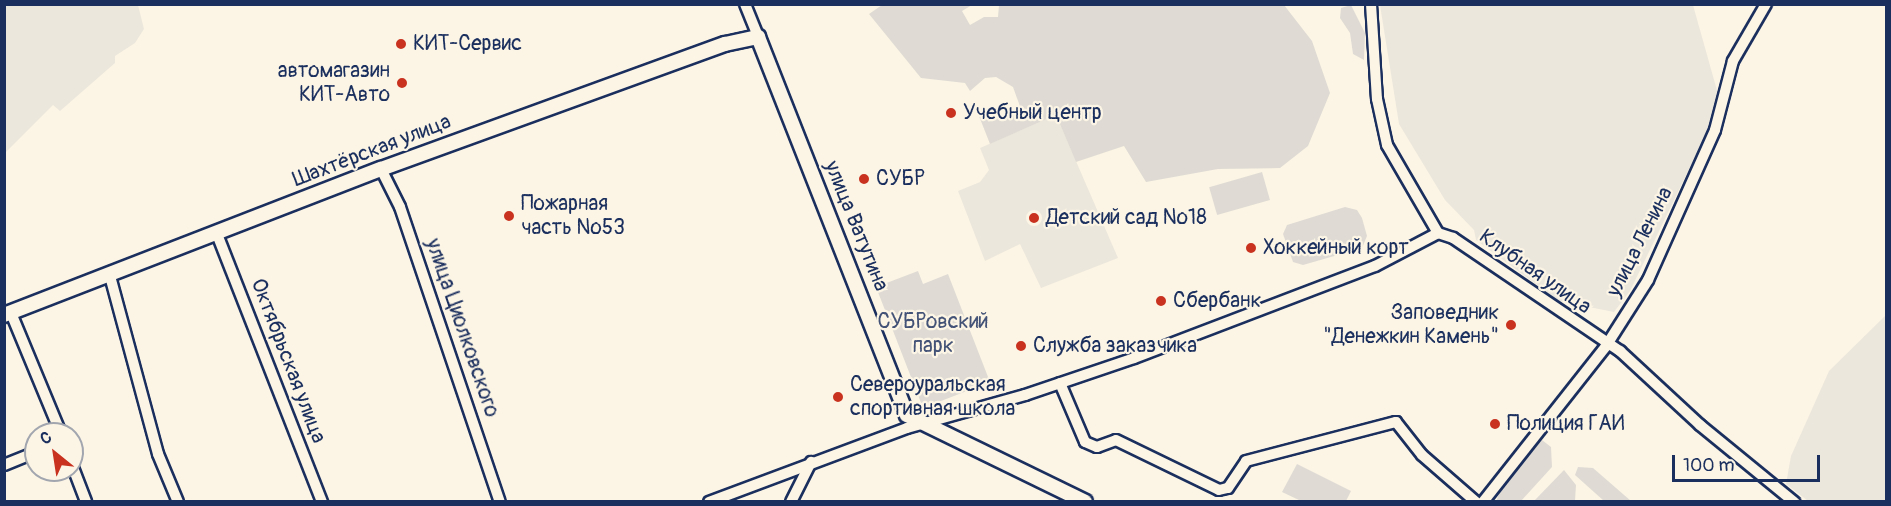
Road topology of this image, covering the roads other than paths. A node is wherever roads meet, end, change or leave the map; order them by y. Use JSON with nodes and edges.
{"nodes":[{"id":1,"x":745,"y":4,"type":"edge"},
{"id":2,"x":1371,"y":4,"type":"edge"},
{"id":3,"x":1766,"y":4,"type":"edge"},
{"id":4,"x":758,"y":37,"type":"junction"},
{"id":5,"x":381,"y":169,"type":"junction"},
{"id":6,"x":1438,"y":233,"type":"junction"},
{"id":7,"x":217,"y":234,"type":"junction"},
{"id":8,"x":110,"y":276,"type":"junction"},
{"id":9,"x":8,"y":314,"type":"edge"},
{"id":10,"x":1606,"y":346,"type":"junction"},
{"id":11,"x":1060,"y":383,"type":"junction"},
{"id":12,"x":56,"y":422,"type":"edge"},
{"id":13,"x":926,"y":425,"type":"junction"},
{"id":14,"x":24,"y":457,"type":"edge"},
{"id":15,"x":812,"y":462,"type":"junction"},
{"id":16,"x":4,"y":465,"type":"edge"},
{"id":17,"x":79,"y":482,"type":"edge"},
{"id":18,"x":1790,"y":500,"type":"edge"},
{"id":19,"x":86,"y":501,"type":"edge"},
{"id":20,"x":178,"y":501,"type":"edge"},
{"id":21,"x":322,"y":501,"type":"edge"},
{"id":22,"x":500,"y":501,"type":"edge"},
{"id":23,"x":709,"y":501,"type":"edge"},
{"id":24,"x":791,"y":501,"type":"edge"},
{"id":25,"x":1085,"y":501,"type":"edge"},
{"id":26,"x":1476,"y":501,"type":"edge"},
{"id":27,"x":1483,"y":501,"type":"edge"}],
"edges":[{"from":1,"to":4,"type":"street"},
{"from":2,"to":6,"type":"street"},
{"from":3,"to":10,"type":"street","name":"улица Ленина"},
{"from":4,"to":5,"type":"main road","name":"Шахтёрская улица"},
{"from":4,"to":13,"type":"main road","name":"улица Ватутина"},
{"from":5,"to":7,"type":"main road","name":"Шахтёрская улица"},
{"from":5,"to":22,"type":"street","name":"улица Циолковского"},
{"from":6,"to":10,"type":"street","name":"Клубная улица"},
{"from":6,"to":11,"type":"street"},
{"from":7,"to":8,"type":"main road","name":"Шахтёрская улица"},
{"from":7,"to":21,"type":"street","name":"Октябрьская улица"},
{"from":8,"to":9,"type":"main road","name":"Шахтёрская улица"},
{"from":8,"to":20,"type":"street"},
{"from":9,"to":12,"type":"street"},
{"from":10,"to":18,"type":"street","name":"Клубная улица"},
{"from":10,"to":27,"type":"street","name":"улица Ленина"},
{"from":11,"to":13,"type":"street"},
{"from":11,"to":26,"type":"street"},
{"from":13,"to":15,"type":"street"},
{"from":13,"to":25,"type":"main road","name":"улица Ватутина"},
{"from":14,"to":16,"type":"street"},
{"from":15,"to":23,"type":"street"},
{"from":15,"to":24,"type":"street"},
{"from":17,"to":19,"type":"street"}]}
